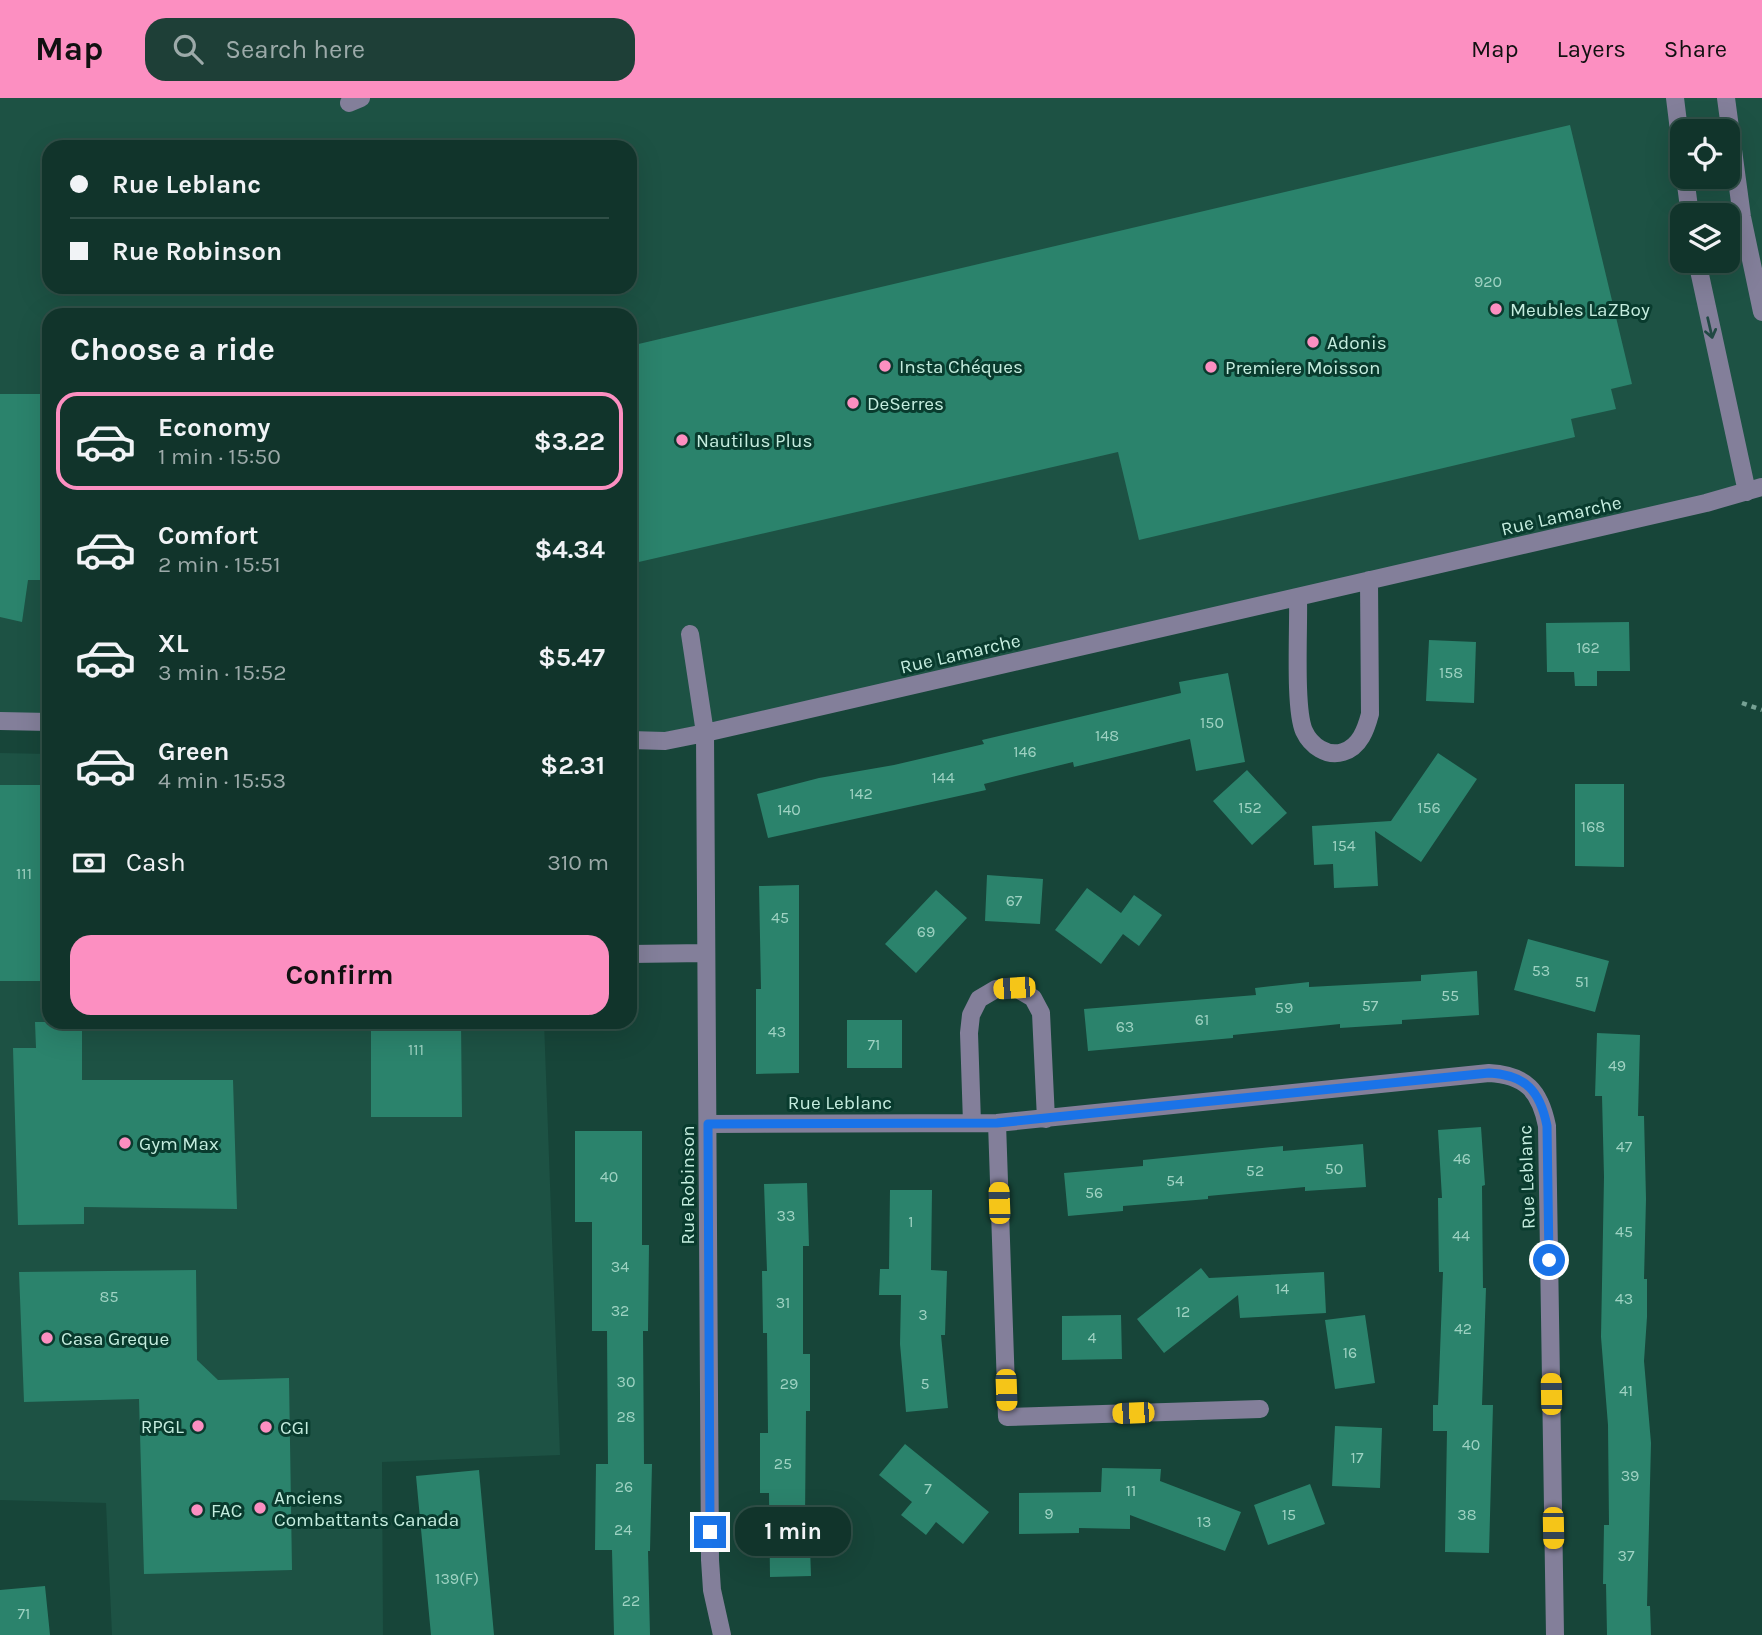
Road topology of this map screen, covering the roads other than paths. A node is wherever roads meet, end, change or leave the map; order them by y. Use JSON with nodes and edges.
{"nodes":[{"id":1,"x":1675,"y":98,"type":"edge"},
{"id":2,"x":1726,"y":98,"type":"edge"},
{"id":3,"x":1678,"y":119,"type":"edge"},
{"id":4,"x":1700,"y":273,"type":"edge"},
{"id":5,"x":1762,"y":312,"type":"edge"},
{"id":6,"x":1754,"y":490,"type":"edge"},
{"id":7,"x":1369,"y":580,"type":"junction"},
{"id":8,"x":1298,"y":597,"type":"junction"},
{"id":9,"x":690,"y":634,"type":"dead end"},
{"id":10,"x":0,"y":721,"type":"edge"},
{"id":11,"x":42,"y":722,"type":"edge"},
{"id":12,"x":705,"y":733,"type":"junction"},
{"id":13,"x":637,"y":740,"type":"edge"},
{"id":14,"x":706,"y":953,"type":"junction"},
{"id":15,"x":637,"y":954,"type":"edge"},
{"id":16,"x":1046,"y":1119,"type":"junction"},
{"id":17,"x":972,"y":1123,"type":"junction"},
{"id":18,"x":997,"y":1123,"type":"junction"},
{"id":19,"x":708,"y":1124,"type":"junction"},
{"id":20,"x":1260,"y":1409,"type":"dead end"},
{"id":21,"x":722,"y":1635,"type":"edge"},
{"id":22,"x":1555,"y":1635,"type":"edge"}],
"edges":[{"from":1,"to":3,"type":"street"},
{"from":2,"to":5,"type":"street"},
{"from":4,"to":6,"type":"street","one_way":true},
{"from":6,"to":7,"type":"street","name":"Rue Lamarche"},
{"from":7,"to":8,"type":"street","name":"Rue Lamarche"},
{"from":7,"to":8,"type":"street"},
{"from":8,"to":12,"type":"street","name":"Rue Lamarche"},
{"from":9,"to":12,"type":"street","name":"Rue Robinson"},
{"from":10,"to":11,"type":"street"},
{"from":12,"to":13,"type":"street","name":"Rue Lamarche"},
{"from":12,"to":14,"type":"street","name":"Rue Robinson"},
{"from":14,"to":15,"type":"street"},
{"from":14,"to":19,"type":"street","name":"Rue Robinson"},
{"from":16,"to":17,"type":"street"},
{"from":16,"to":18,"type":"street","name":"Rue Leblanc"},
{"from":16,"to":22,"type":"street","name":"Rue Leblanc"},
{"from":17,"to":18,"type":"street","name":"Rue Leblanc"},
{"from":17,"to":19,"type":"street","name":"Rue Leblanc"},
{"from":18,"to":20,"type":"street"},
{"from":19,"to":21,"type":"street","name":"Rue Robinson"}]}
